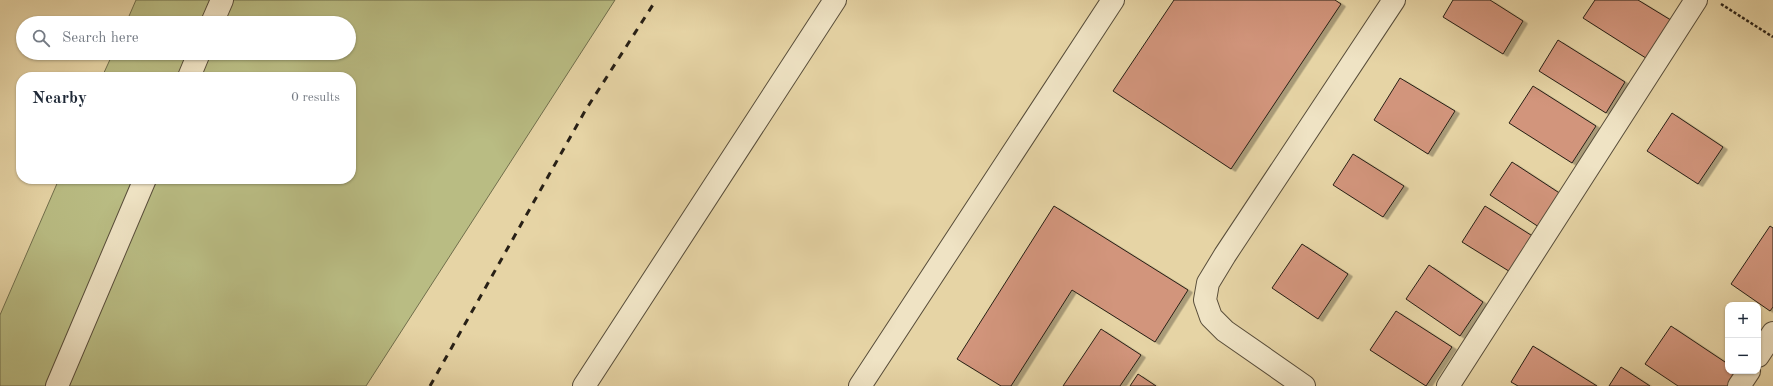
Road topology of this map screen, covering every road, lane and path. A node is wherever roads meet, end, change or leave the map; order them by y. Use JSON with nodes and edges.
{"nodes":[{"id":1,"x":222,"y":0,"type":"edge"},
{"id":2,"x":835,"y":0,"type":"edge"},
{"id":3,"x":1113,"y":0,"type":"edge"},
{"id":4,"x":1394,"y":0,"type":"edge"},
{"id":5,"x":1696,"y":0,"type":"edge"},
{"id":6,"x":1714,"y":0,"type":"edge"},
{"id":7,"x":215,"y":16,"type":"edge"},
{"id":8,"x":1773,"y":37,"type":"edge"},
{"id":9,"x":196,"y":60,"type":"edge"},
{"id":10,"x":191,"y":72,"type":"edge"},
{"id":11,"x":143,"y":184,"type":"edge"},
{"id":12,"x":1773,"y":333,"type":"edge"},
{"id":13,"x":1761,"y":351,"type":"edge"},
{"id":14,"x":1746,"y":374,"type":"edge"},
{"id":15,"x":57,"y":386,"type":"edge"},
{"id":16,"x":584,"y":386,"type":"edge"},
{"id":17,"x":860,"y":386,"type":"edge"},
{"id":18,"x":1304,"y":386,"type":"edge"},
{"id":19,"x":1448,"y":386,"type":"edge"},
{"id":20,"x":1739,"y":386,"type":"edge"}],
"edges":[{"from":1,"to":7,"type":"street"},
{"from":2,"to":16,"type":"street"},
{"from":3,"to":17,"type":"street"},
{"from":4,"to":18,"type":"street"},
{"from":5,"to":19,"type":"street"},
{"from":6,"to":8,"type":"path"},
{"from":9,"to":10,"type":"street"},
{"from":11,"to":15,"type":"street"},
{"from":12,"to":13,"type":"street"},
{"from":14,"to":20,"type":"street"}]}
